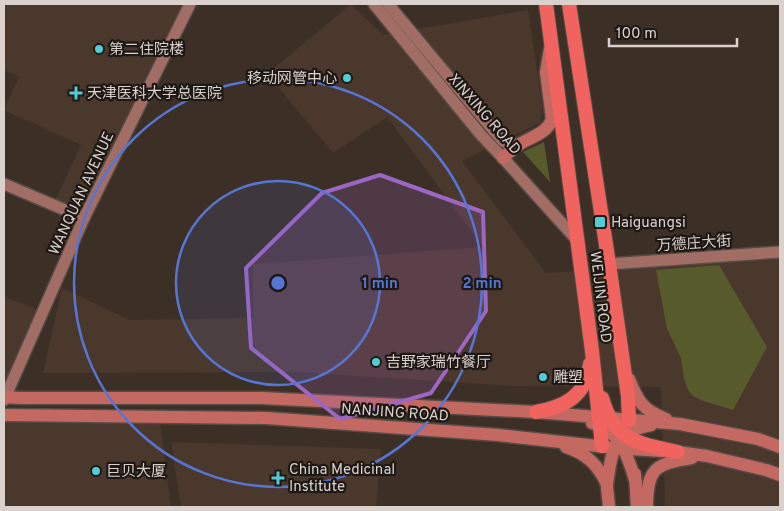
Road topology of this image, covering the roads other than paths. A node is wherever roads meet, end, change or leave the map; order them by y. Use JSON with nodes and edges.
{"nodes":[{"id":1,"x":190,"y":4,"type":"edge"},
{"id":2,"x":374,"y":4,"type":"edge"},
{"id":3,"x":388,"y":4,"type":"edge"},
{"id":4,"x":546,"y":4,"type":"edge"},
{"id":5,"x":569,"y":4,"type":"edge"},
{"id":6,"x":551,"y":44,"type":"junction"},
{"id":7,"x":518,"y":145,"type":"junction"},
{"id":8,"x":503,"y":158,"type":"junction"},
{"id":9,"x":4,"y":184,"type":"edge"},
{"id":10,"x":84,"y":218,"type":"junction"},
{"id":11,"x":577,"y":240,"type":"junction"},
{"id":12,"x":780,"y":252,"type":"edge"},
{"id":13,"x":609,"y":264,"type":"junction"},
{"id":14,"x":592,"y":351,"type":"junction"},
{"id":15,"x":623,"y":363,"type":"junction"},
{"id":16,"x":4,"y":398,"type":"edge"},
{"id":17,"x":536,"y":412,"type":"junction"},
{"id":18,"x":4,"y":415,"type":"edge"},
{"id":19,"x":602,"y":419,"type":"junction"},
{"id":20,"x":680,"y":424,"type":"junction"},
{"id":21,"x":533,"y":440,"type":"junction"},
{"id":22,"x":623,"y":440,"type":"junction"},
{"id":23,"x":780,"y":447,"type":"edge"},
{"id":24,"x":678,"y":452,"type":"joint"},
{"id":25,"x":707,"y":456,"type":"junction"},
{"id":26,"x":780,"y":475,"type":"edge"},
{"id":27,"x":606,"y":484,"type":"junction"},
{"id":28,"x":609,"y":507,"type":"edge"},
{"id":29,"x":637,"y":507,"type":"edge"},
{"id":30,"x":647,"y":507,"type":"edge"}],
"edges":[{"from":1,"to":10,"type":"street","name":"WANQUAN AVENUE"},
{"from":2,"to":8,"type":"street","name":"XINXING ROAD"},
{"from":3,"to":7,"type":"street"},
{"from":4,"to":6,"type":"highway","name":"WEIJIN ROAD"},
{"from":5,"to":13,"type":"highway","name":"WEIJIN ROAD"},
{"from":6,"to":7,"type":"main road"},
{"from":6,"to":11,"type":"highway","name":"WEIJIN ROAD"},
{"from":7,"to":8,"type":"main road"},
{"from":8,"to":11,"type":"street","name":"XINXING ROAD"},
{"from":9,"to":10,"type":"street"},
{"from":10,"to":16,"type":"street","name":"WANQUAN AVENUE"},
{"from":11,"to":14,"type":"highway","name":"WEIJIN ROAD"},
{"from":12,"to":13,"type":"street","name":"万德庄大街"},
{"from":13,"to":15,"type":"highway","name":"WEIJIN ROAD"},
{"from":14,"to":17,"type":"highway"},
{"from":14,"to":19,"type":"highway","name":"WEIJIN ROAD"},
{"from":15,"to":20,"type":"main road"},
{"from":15,"to":22,"type":"highway","name":"WEIJIN ROAD"},
{"from":16,"to":17,"type":"main road","name":"NANJING ROAD"},
{"from":17,"to":19,"type":"main road","name":"NANJING ROAD"},
{"from":18,"to":21,"type":"main road","name":"NANJING ROAD"},
{"from":19,"to":22,"type":"highway","name":"WEIJIN ROAD"},
{"from":19,"to":22,"type":"highway"},
{"from":20,"to":22,"type":"main road","name":"NANJING ROAD"},
{"from":20,"to":23,"type":"main road","name":"NANJING ROAD"},
{"from":21,"to":22,"type":"main road","name":"NANJING ROAD"},
{"from":21,"to":27,"type":"main road"},
{"from":22,"to":24,"type":"highway"},
{"from":22,"to":27,"type":"main road"},
{"from":22,"to":29,"type":"main road"},
{"from":24,"to":25,"type":"main road"},
{"from":25,"to":26,"type":"main road"},
{"from":25,"to":30,"type":"main road"},
{"from":27,"to":28,"type":"main road"}]}
